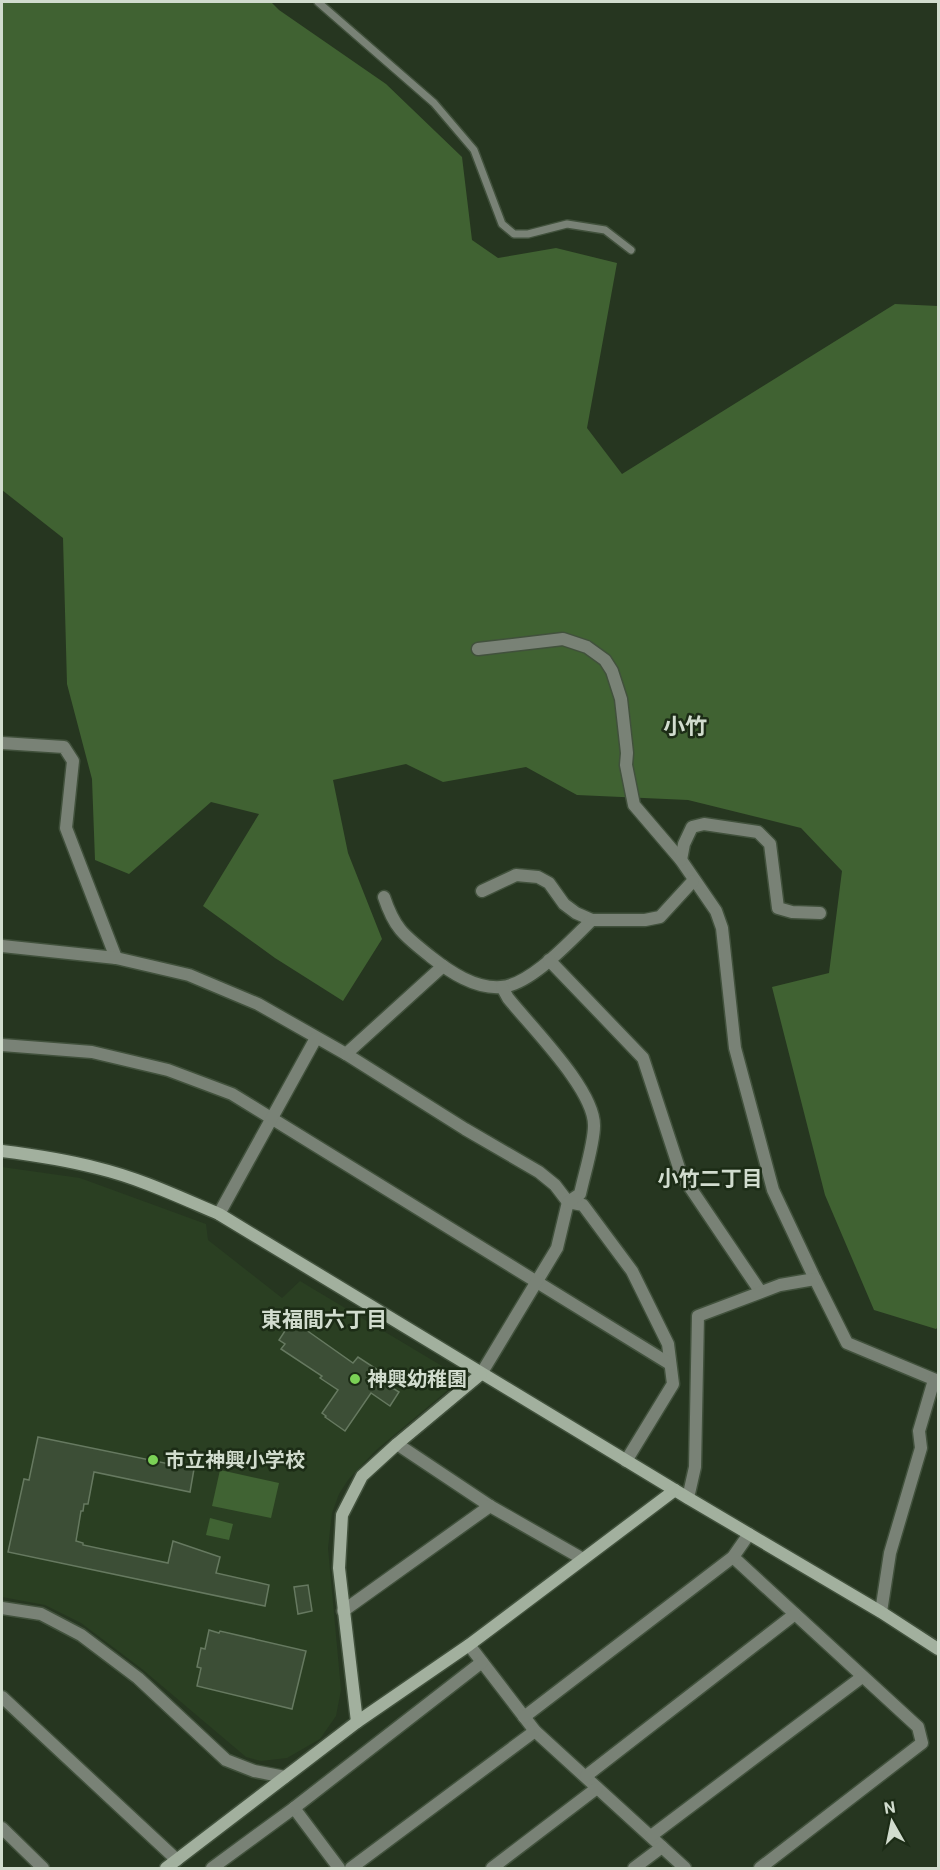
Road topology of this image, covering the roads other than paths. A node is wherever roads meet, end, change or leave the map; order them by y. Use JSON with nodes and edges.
{"nodes":[{"id":1,"x":318,"y":2,"type":"edge"},
{"id":2,"x":631,"y":250,"type":"dead end"},
{"id":3,"x":478,"y":649,"type":"dead end"},
{"id":4,"x":2,"y":743,"type":"edge"},
{"id":5,"x":681,"y":860,"type":"junction"},
{"id":6,"x":693,"y":881,"type":"junction"},
{"id":7,"x":482,"y":891,"type":"dead end"},
{"id":8,"x":384,"y":897,"type":"dead end"},
{"id":9,"x":820,"y":913,"type":"dead end"},
{"id":10,"x":592,"y":920,"type":"junction"},
{"id":11,"x":2,"y":946,"type":"edge"},
{"id":12,"x":116,"y":958,"type":"junction"},
{"id":13,"x":549,"y":960,"type":"junction"},
{"id":14,"x":443,"y":966,"type":"junction"},
{"id":15,"x":502,"y":987,"type":"junction"},
{"id":16,"x":316,"y":1038,"type":"junction"},
{"id":17,"x":2,"y":1045,"type":"edge"},
{"id":18,"x":346,"y":1054,"type":"junction"},
{"id":19,"x":273,"y":1120,"type":"junction"},
{"id":20,"x":2,"y":1151,"type":"edge"},
{"id":21,"x":568,"y":1202,"type":"junction"},
{"id":22,"x":219,"y":1214,"type":"junction"},
{"id":23,"x":814,"y":1279,"type":"junction"},
{"id":24,"x":537,"y":1281,"type":"junction"},
{"id":25,"x":760,"y":1291,"type":"junction"},
{"id":26,"x":670,"y":1364,"type":"junction"},
{"id":27,"x":481,"y":1374,"type":"junction"},
{"id":28,"x":937,"y":1381,"type":"edge"},
{"id":29,"x":397,"y":1444,"type":"junction"},
{"id":30,"x":626,"y":1461,"type":"junction"},
{"id":31,"x":675,"y":1490,"type":"junction"},
{"id":32,"x":688,"y":1498,"type":"junction"},
{"id":33,"x":490,"y":1506,"type":"junction"},
{"id":34,"x":749,"y":1534,"type":"junction"},
{"id":35,"x":733,"y":1557,"type":"junction"},
{"id":36,"x":583,"y":1559,"type":"junction"},
{"id":37,"x":2,"y":1608,"type":"edge"},
{"id":38,"x":343,"y":1611,"type":"junction"},
{"id":39,"x":881,"y":1612,"type":"junction"},
{"id":40,"x":795,"y":1614,"type":"junction"},
{"id":41,"x":469,"y":1645,"type":"junction"},
{"id":42,"x":939,"y":1649,"type":"edge"},
{"id":43,"x":482,"y":1662,"type":"junction"},
{"id":44,"x":862,"y":1677,"type":"junction"},
{"id":45,"x":2,"y":1697,"type":"edge"},
{"id":46,"x":524,"y":1717,"type":"junction"},
{"id":47,"x":357,"y":1722,"type":"junction"},
{"id":48,"x":535,"y":1731,"type":"junction"},
{"id":49,"x":586,"y":1776,"type":"junction"},
{"id":50,"x":285,"y":1777,"type":"junction"},
{"id":51,"x":597,"y":1788,"type":"junction"},
{"id":52,"x":294,"y":1808,"type":"junction"},
{"id":53,"x":2,"y":1828,"type":"edge"},
{"id":54,"x":651,"y":1836,"type":"junction"},
{"id":55,"x":662,"y":1847,"type":"junction"},
{"id":56,"x":177,"y":1860,"type":"junction"},
{"id":57,"x":44,"y":1869,"type":"edge"},
{"id":58,"x":166,"y":1869,"type":"edge"},
{"id":59,"x":213,"y":1869,"type":"edge"},
{"id":60,"x":339,"y":1869,"type":"edge"},
{"id":61,"x":351,"y":1869,"type":"edge"},
{"id":62,"x":492,"y":1869,"type":"edge"},
{"id":63,"x":634,"y":1869,"type":"edge"},
{"id":64,"x":685,"y":1869,"type":"edge"},
{"id":65,"x":760,"y":1869,"type":"edge"}],
"edges":[{"from":1,"to":2,"type":"lane"},
{"from":3,"to":5,"type":"street"},
{"from":4,"to":12,"type":"street"},
{"from":5,"to":6,"type":"street"},
{"from":5,"to":9,"type":"street"},
{"from":6,"to":10,"type":"street"},
{"from":6,"to":23,"type":"street"},
{"from":7,"to":10,"type":"street"},
{"from":8,"to":14,"type":"street"},
{"from":10,"to":13,"type":"street"},
{"from":11,"to":12,"type":"street"},
{"from":12,"to":16,"type":"street"},
{"from":13,"to":15,"type":"street"},
{"from":13,"to":25,"type":"street"},
{"from":14,"to":15,"type":"street"},
{"from":14,"to":18,"type":"street"},
{"from":15,"to":21,"type":"street"},
{"from":16,"to":18,"type":"street"},
{"from":16,"to":19,"type":"street"},
{"from":17,"to":19,"type":"street"},
{"from":18,"to":21,"type":"street"},
{"from":19,"to":22,"type":"street"},
{"from":19,"to":24,"type":"street"},
{"from":20,"to":22,"type":"street"},
{"from":21,"to":24,"type":"street"},
{"from":21,"to":26,"type":"street"},
{"from":22,"to":27,"type":"street"},
{"from":23,"to":25,"type":"street"},
{"from":23,"to":28,"type":"street"},
{"from":24,"to":26,"type":"street"},
{"from":24,"to":27,"type":"street"},
{"from":25,"to":32,"type":"street"},
{"from":26,"to":30,"type":"street"},
{"from":27,"to":29,"type":"street"},
{"from":27,"to":30,"type":"street"},
{"from":28,"to":39,"type":"street"},
{"from":29,"to":33,"type":"street"},
{"from":29,"to":38,"type":"street"},
{"from":30,"to":31,"type":"street"},
{"from":31,"to":32,"type":"street"},
{"from":31,"to":36,"type":"street"},
{"from":32,"to":34,"type":"street"},
{"from":33,"to":36,"type":"street"},
{"from":33,"to":38,"type":"street"},
{"from":34,"to":35,"type":"street"},
{"from":34,"to":39,"type":"street"},
{"from":35,"to":40,"type":"street"},
{"from":35,"to":46,"type":"street"},
{"from":36,"to":41,"type":"street"},
{"from":37,"to":50,"type":"street"},
{"from":38,"to":47,"type":"street"},
{"from":39,"to":42,"type":"street"},
{"from":40,"to":44,"type":"street"},
{"from":40,"to":49,"type":"street"},
{"from":41,"to":43,"type":"street"},
{"from":41,"to":47,"type":"street"},
{"from":43,"to":46,"type":"street"},
{"from":43,"to":52,"type":"street"},
{"from":44,"to":54,"type":"street"},
{"from":44,"to":65,"type":"street"},
{"from":45,"to":56,"type":"street"},
{"from":46,"to":48,"type":"street"},
{"from":47,"to":50,"type":"street"},
{"from":48,"to":49,"type":"street"},
{"from":48,"to":61,"type":"street"},
{"from":49,"to":51,"type":"street"},
{"from":50,"to":56,"type":"street"},
{"from":51,"to":54,"type":"street"},
{"from":51,"to":62,"type":"street"},
{"from":52,"to":59,"type":"street"},
{"from":52,"to":60,"type":"street"},
{"from":53,"to":57,"type":"street"},
{"from":54,"to":55,"type":"street"},
{"from":55,"to":63,"type":"street"},
{"from":55,"to":64,"type":"street"},
{"from":56,"to":58,"type":"street"}]}
